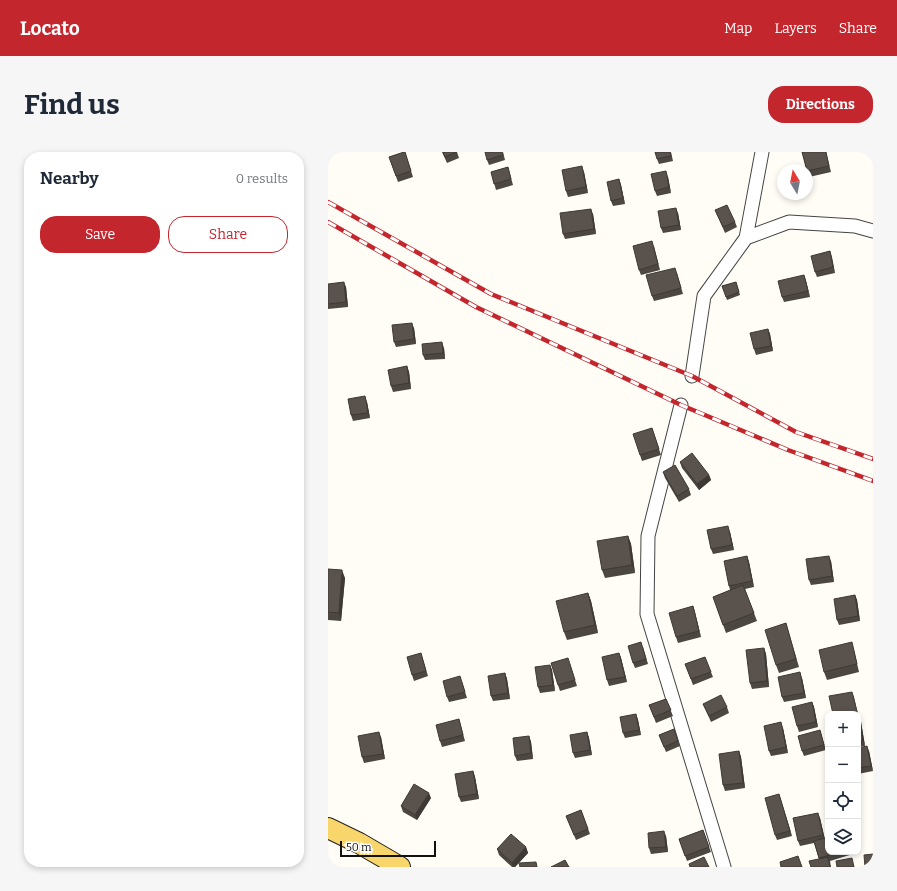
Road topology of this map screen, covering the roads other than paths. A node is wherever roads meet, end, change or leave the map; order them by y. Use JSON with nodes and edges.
{"nodes":[{"id":1,"x":762,"y":152,"type":"edge"},
{"id":2,"x":873,"y":231,"type":"edge"},
{"id":3,"x":746,"y":238,"type":"junction"},
{"id":4,"x":692,"y":376,"type":"dead end"},
{"id":5,"x":681,"y":405,"type":"dead end"},
{"id":6,"x":328,"y":828,"type":"edge"},
{"id":7,"x":400,"y":867,"type":"edge"},
{"id":8,"x":724,"y":867,"type":"edge"}],
"edges":[{"from":1,"to":3,"type":"street"},
{"from":2,"to":3,"type":"street"},
{"from":3,"to":4,"type":"street"},
{"from":5,"to":8,"type":"street"},
{"from":6,"to":7,"type":"main road"}]}
